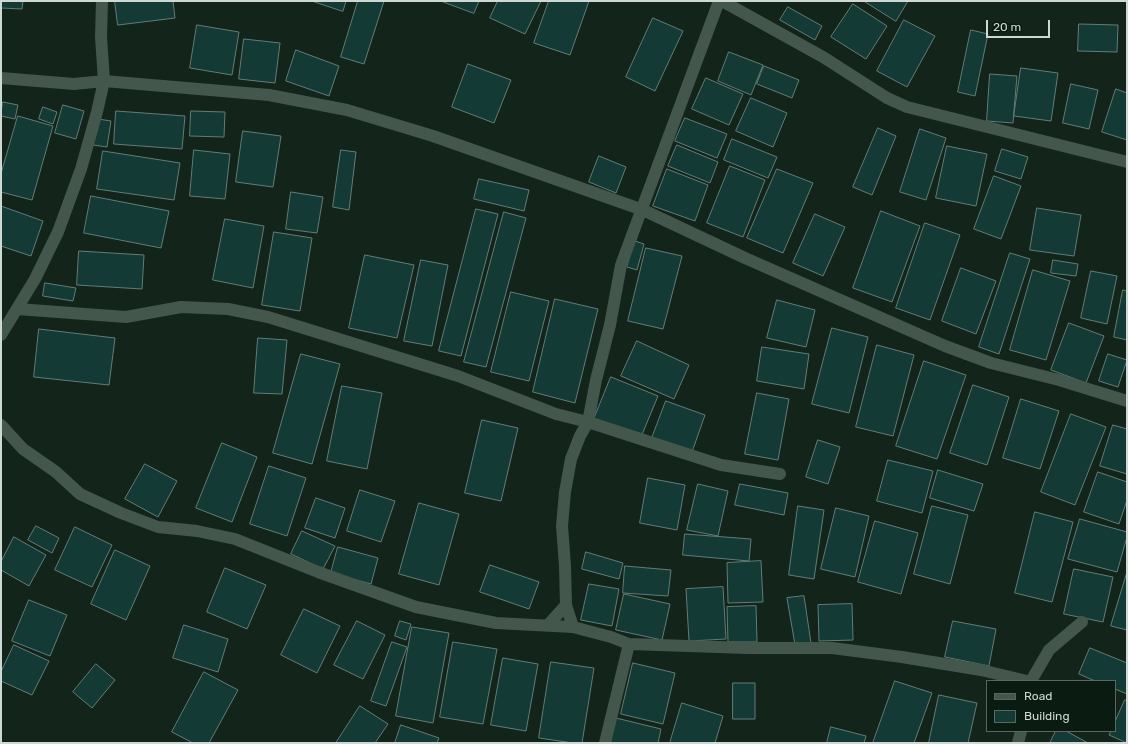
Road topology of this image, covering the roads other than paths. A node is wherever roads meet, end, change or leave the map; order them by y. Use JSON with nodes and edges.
{"nodes":[{"id":1,"x":102,"y":1,"type":"edge"},
{"id":2,"x":719,"y":1,"type":"edge"},
{"id":3,"x":722,"y":1,"type":"edge"},
{"id":4,"x":1,"y":78,"type":"edge"},
{"id":5,"x":104,"y":81,"type":"junction"},
{"id":6,"x":1127,"y":162,"type":"edge"},
{"id":7,"x":643,"y":210,"type":"junction"},
{"id":8,"x":17,"y":309,"type":"junction"},
{"id":9,"x":1,"y":335,"type":"edge"},
{"id":10,"x":1127,"y":401,"type":"edge"},
{"id":11,"x":588,"y":422,"type":"junction"},
{"id":12,"x":1,"y":425,"type":"edge"},
{"id":13,"x":780,"y":474,"type":"dead end"},
{"id":14,"x":566,"y":604,"type":"junction"},
{"id":15,"x":1082,"y":622,"type":"dead end"},
{"id":16,"x":548,"y":625,"type":"junction"},
{"id":17,"x":573,"y":627,"type":"junction"},
{"id":18,"x":629,"y":644,"type":"junction"},
{"id":19,"x":1023,"y":680,"type":"edge"},
{"id":20,"x":1032,"y":680,"type":"edge"},
{"id":21,"x":1021,"y":732,"type":"edge"},
{"id":22,"x":605,"y":743,"type":"edge"},
{"id":23,"x":1018,"y":743,"type":"edge"}],
"edges":[{"from":1,"to":5,"type":"street"},
{"from":2,"to":7,"type":"street"},
{"from":3,"to":6,"type":"street"},
{"from":4,"to":5,"type":"street"},
{"from":5,"to":7,"type":"street"},
{"from":5,"to":8,"type":"street"},
{"from":7,"to":10,"type":"street"},
{"from":7,"to":11,"type":"street"},
{"from":8,"to":9,"type":"street"},
{"from":8,"to":11,"type":"street"},
{"from":11,"to":13,"type":"street"},
{"from":11,"to":14,"type":"street"},
{"from":12,"to":16,"type":"street"},
{"from":14,"to":16,"type":"street"},
{"from":14,"to":17,"type":"street"},
{"from":15,"to":20,"type":"street"},
{"from":16,"to":17,"type":"street"},
{"from":17,"to":18,"type":"street"},
{"from":18,"to":19,"type":"street"},
{"from":18,"to":22,"type":"street"},
{"from":21,"to":23,"type":"street"}]}
